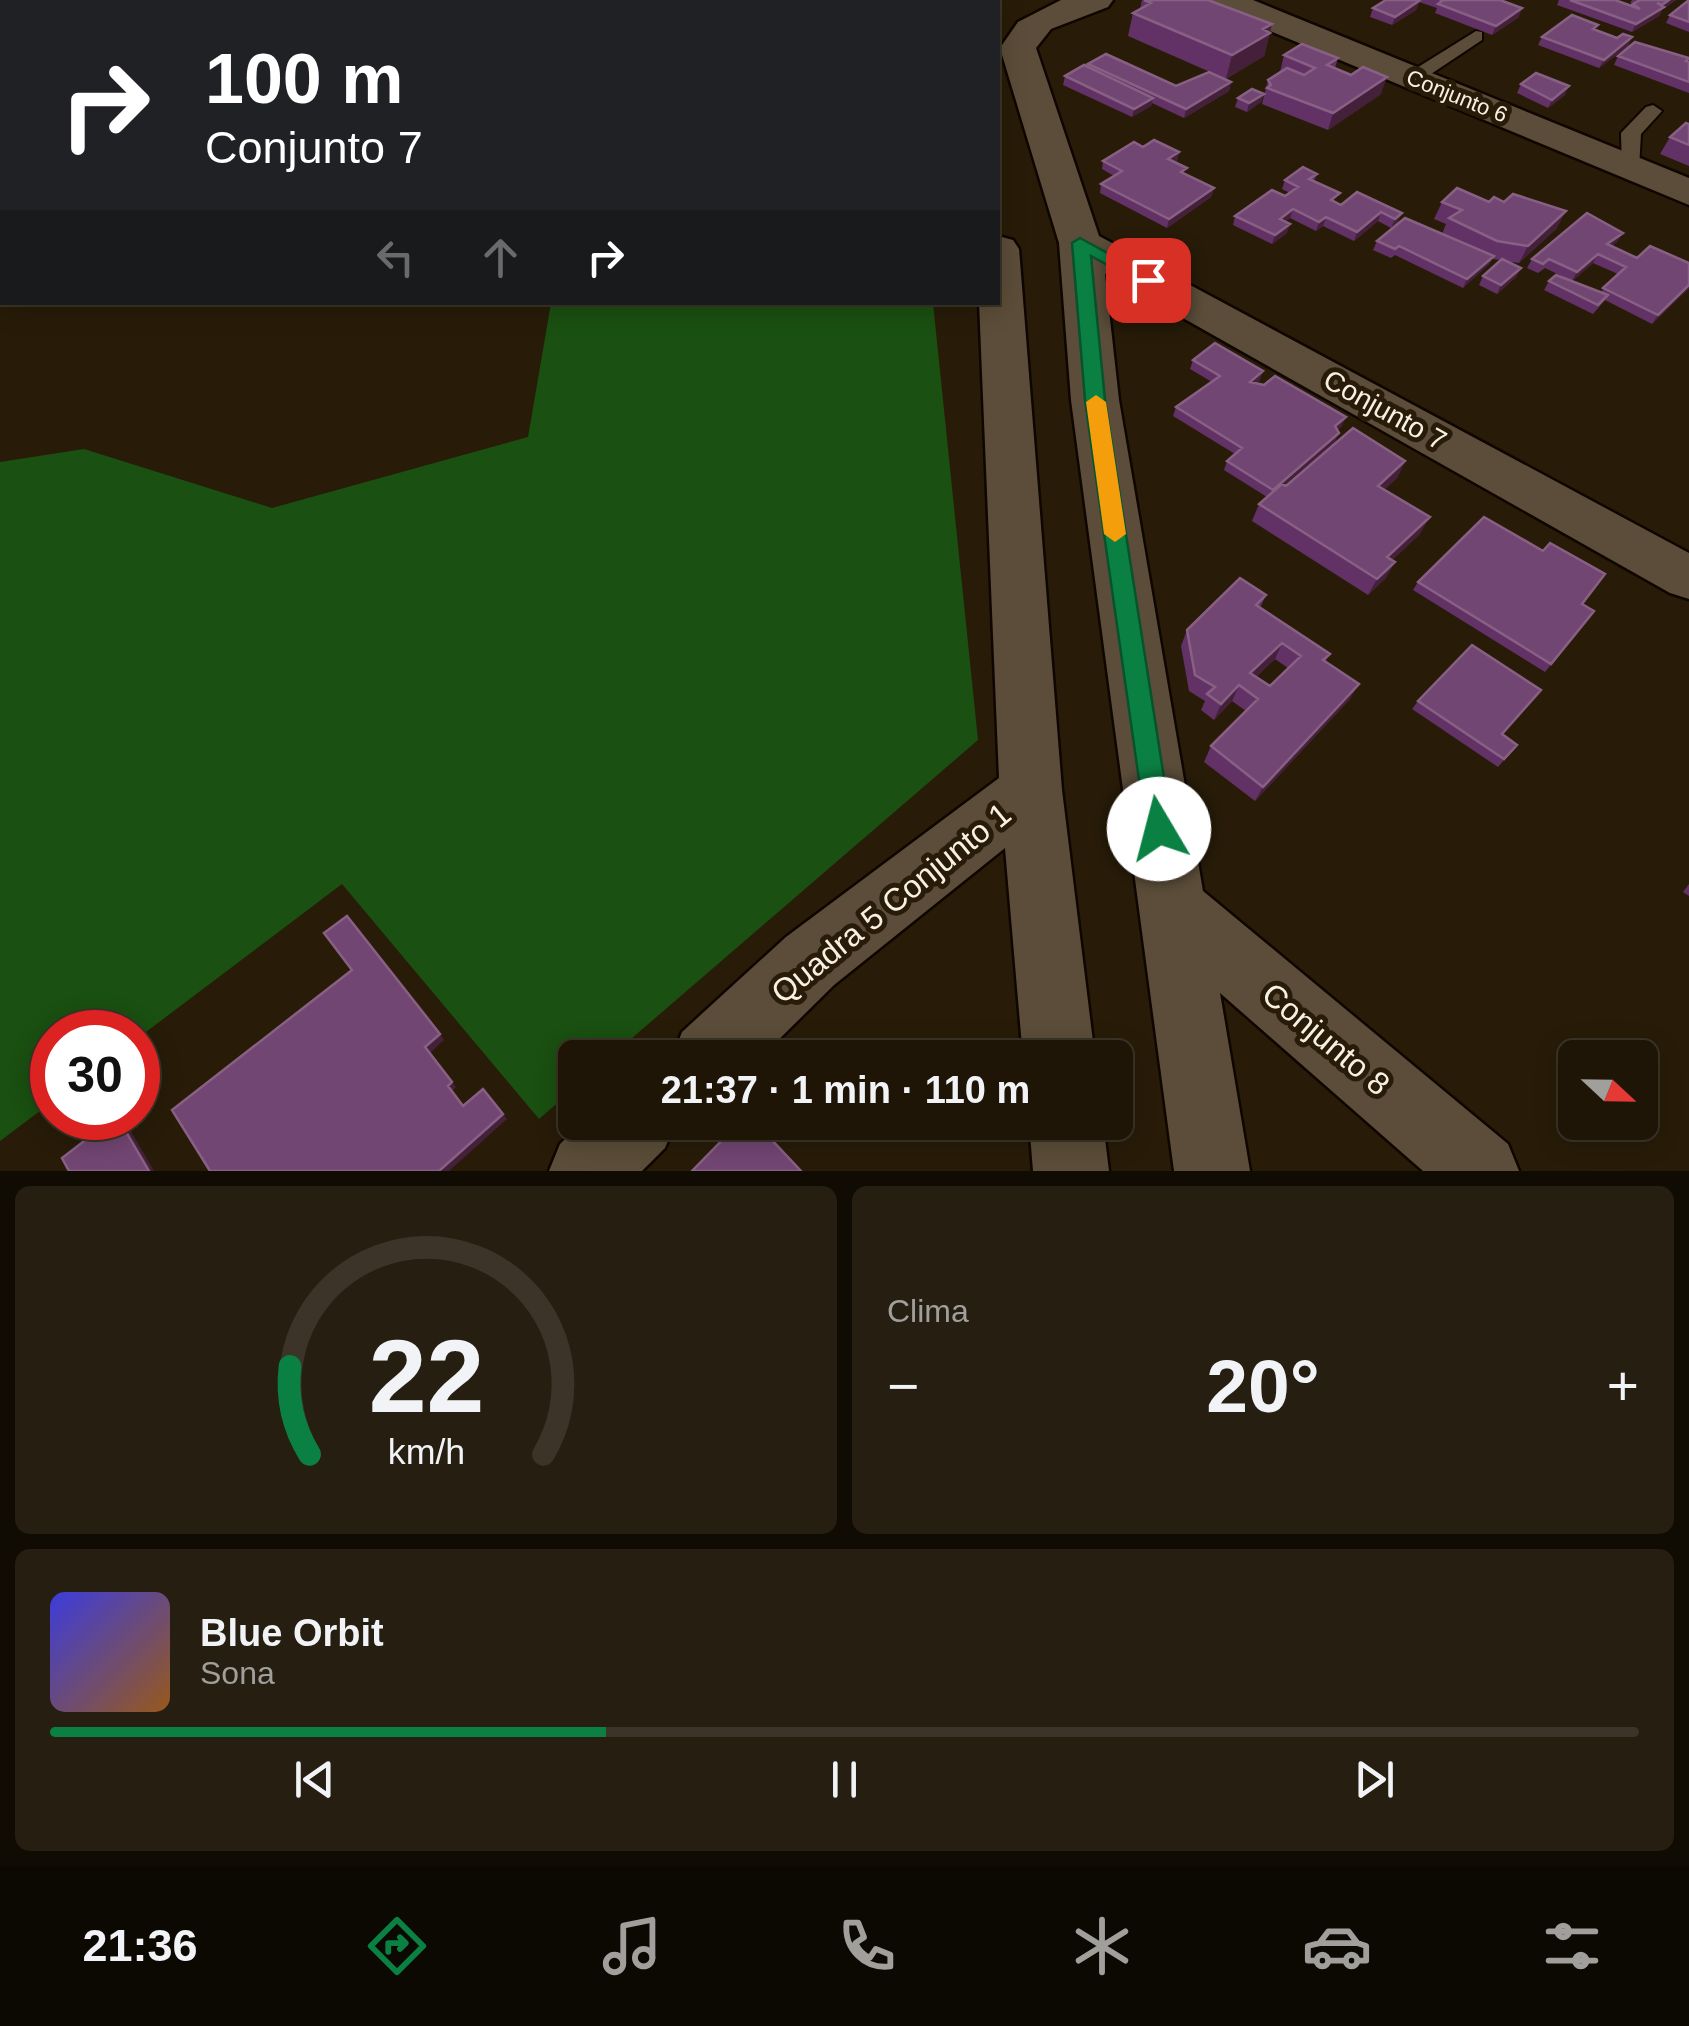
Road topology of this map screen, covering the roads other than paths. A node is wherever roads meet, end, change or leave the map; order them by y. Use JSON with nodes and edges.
{"nodes":[{"id":1,"x":1096,"y":0,"type":"edge"},
{"id":2,"x":1224,"y":0,"type":"edge"},
{"id":3,"x":1476,"y":36,"type":"edge"},
{"id":4,"x":1413,"y":78,"type":"junction"},
{"id":5,"x":1653,"y":112,"type":"dead end"},
{"id":6,"x":1629,"y":168,"type":"junction"},
{"id":7,"x":1689,"y":193,"type":"edge"},
{"id":8,"x":1080,"y":243,"type":"junction"},
{"id":9,"x":1000,"y":282,"type":"edge"},
{"id":10,"x":1689,"y":578,"type":"edge"},
{"id":11,"x":1031,"y":790,"type":"junction"},
{"id":12,"x":1171,"y":907,"type":"junction"},
{"id":13,"x":727,"y":1040,"type":"edge"},
{"id":14,"x":1057,"y":1040,"type":"edge"},
{"id":15,"x":620,"y":1140,"type":"edge"},
{"id":16,"x":1068,"y":1140,"type":"edge"},
{"id":17,"x":587,"y":1171,"type":"edge"},
{"id":18,"x":1071,"y":1171,"type":"edge"},
{"id":19,"x":1212,"y":1171,"type":"edge"},
{"id":20,"x":1481,"y":1171,"type":"edge"}],
"edges":[{"from":1,"to":8,"type":"street"},
{"from":2,"to":4,"type":"street","name":"Conjunto 6"},
{"from":3,"to":4,"type":"lane"},
{"from":4,"to":6,"type":"street","name":"Conjunto 6"},
{"from":5,"to":6,"type":"lane"},
{"from":6,"to":7,"type":"street","name":"Conjunto 6"},
{"from":8,"to":10,"type":"street","name":"Conjunto 7"},
{"from":8,"to":12,"type":"street"},
{"from":9,"to":11,"type":"street"},
{"from":11,"to":13,"type":"street","name":"Quadra 5 Conjunto 1"},
{"from":11,"to":14,"type":"street"},
{"from":12,"to":19,"type":"street"},
{"from":12,"to":20,"type":"street","name":"Conjunto 8"},
{"from":15,"to":17,"type":"street"},
{"from":16,"to":18,"type":"street"}]}
